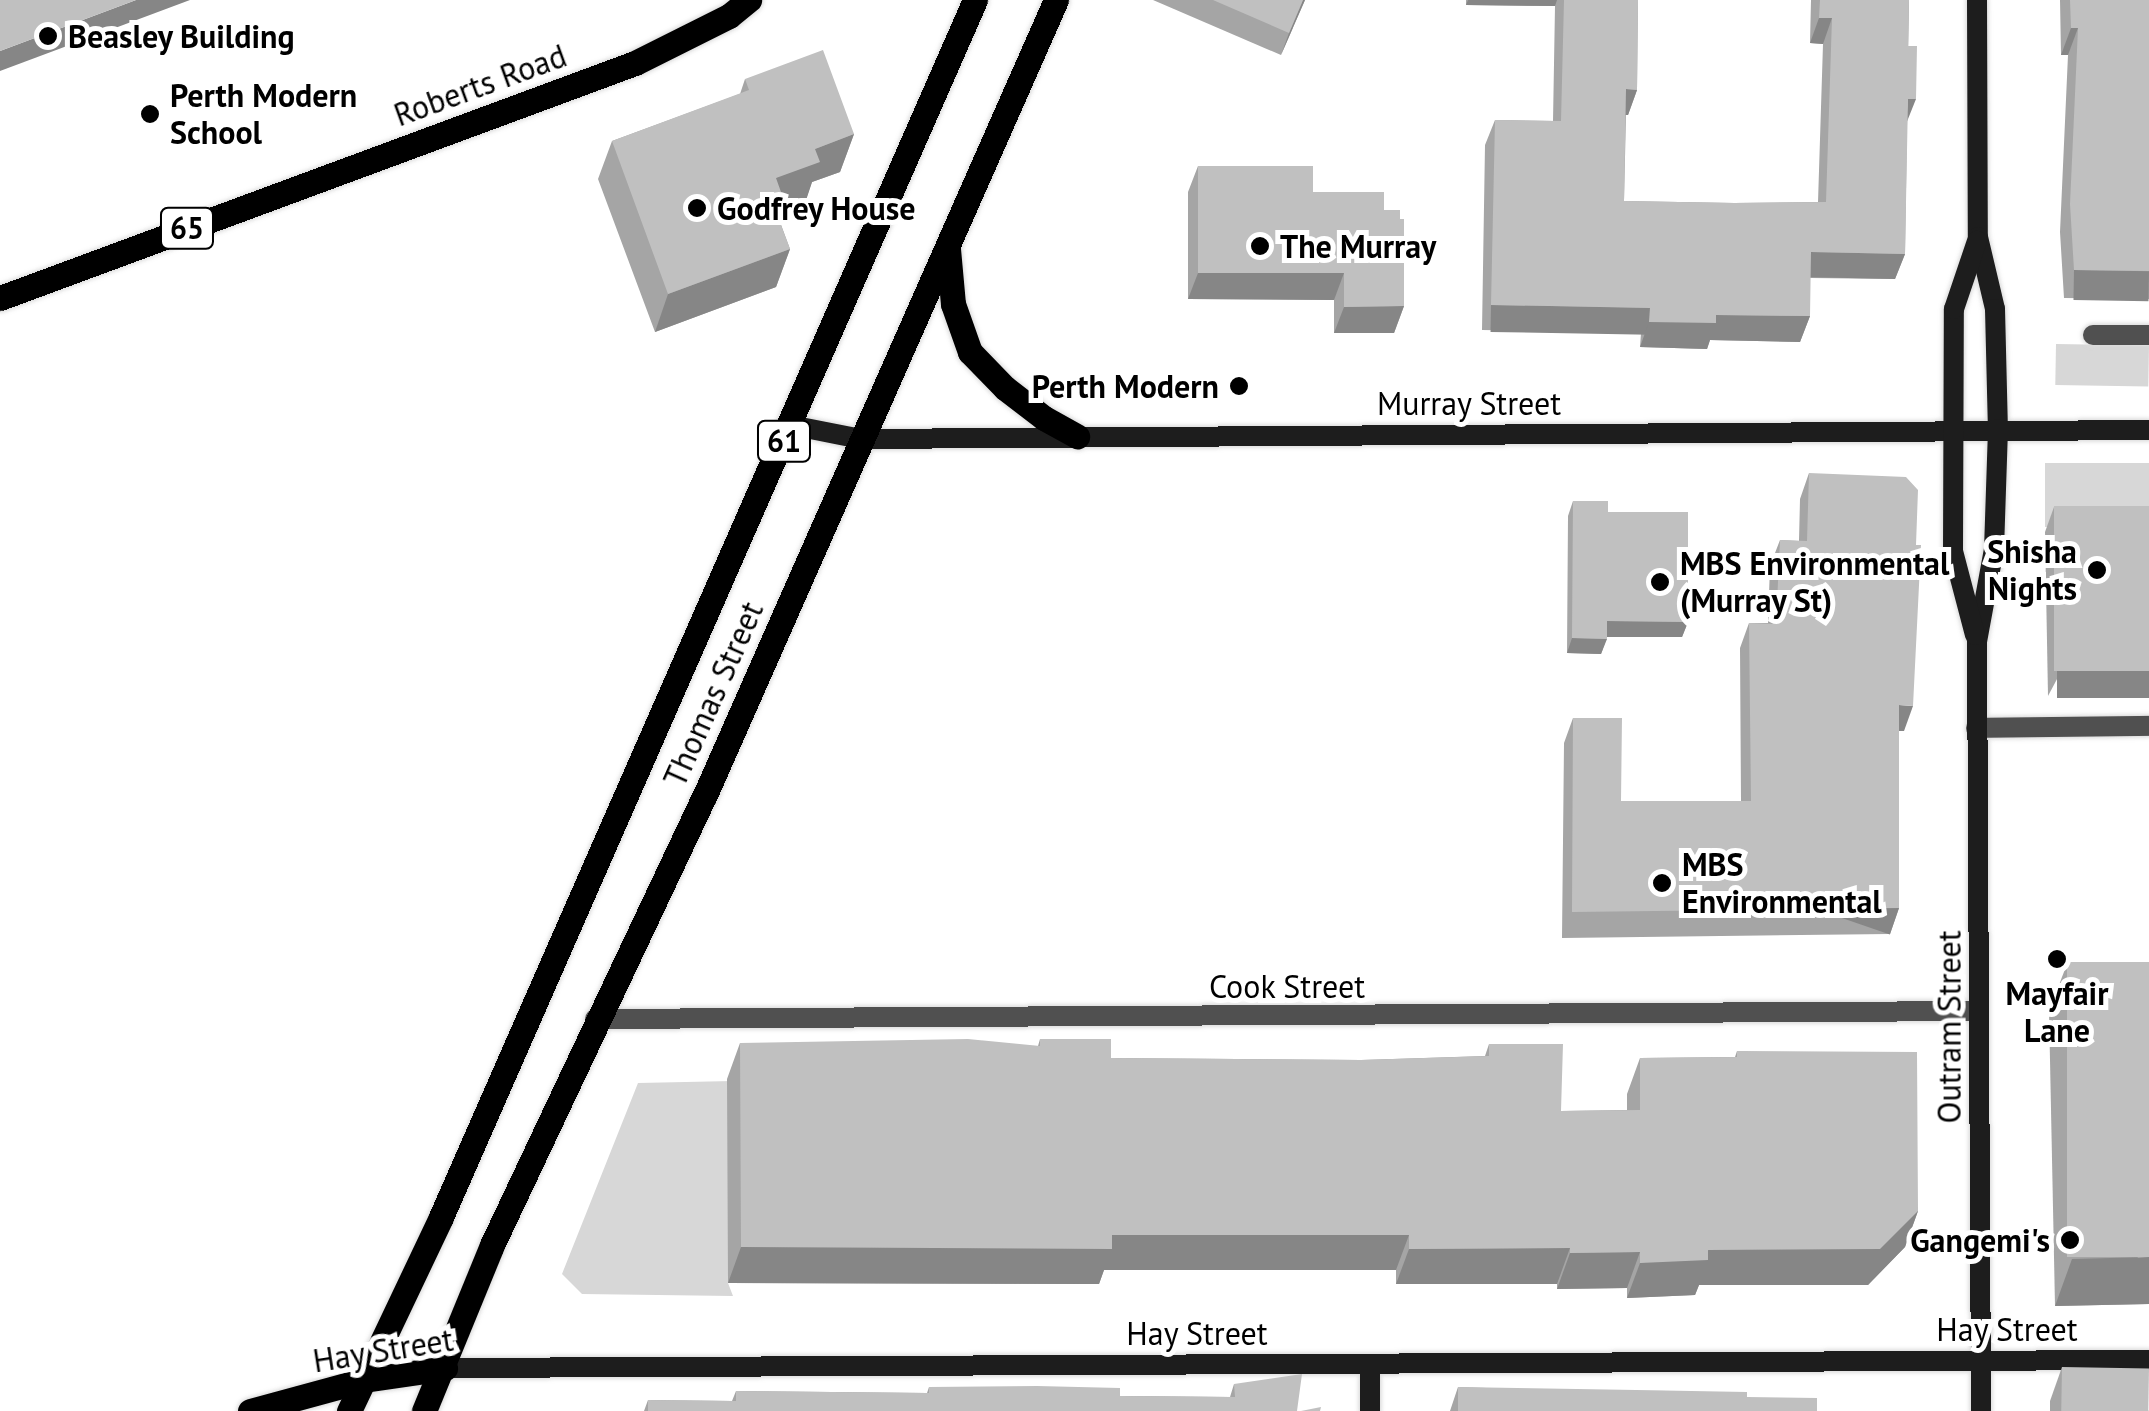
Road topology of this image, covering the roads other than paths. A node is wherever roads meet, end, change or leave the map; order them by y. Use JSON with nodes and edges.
{"nodes":[{"id":1,"x":749,"y":0,"type":"edge"},
{"id":2,"x":975,"y":0,"type":"edge"},
{"id":3,"x":1056,"y":0,"type":"edge"},
{"id":4,"x":1977,"y":0,"type":"edge"},
{"id":5,"x":1978,"y":237,"type":"junction"},
{"id":6,"x":948,"y":239,"type":"junction"},
{"id":7,"x":0,"y":298,"type":"edge"},
{"id":8,"x":2093,"y":335,"type":"dead end"},
{"id":9,"x":2149,"y":335,"type":"edge"},
{"id":10,"x":790,"y":425,"type":"junction"},
{"id":11,"x":1954,"y":430,"type":"junction"},
{"id":12,"x":1998,"y":430,"type":"junction"},
{"id":13,"x":2149,"y":430,"type":"edge"},
{"id":14,"x":1077,"y":436,"type":"junction"},
{"id":15,"x":861,"y":439,"type":"junction"},
{"id":16,"x":1977,"y":642,"type":"junction"},
{"id":17,"x":2149,"y":726,"type":"edge"},
{"id":18,"x":1976,"y":728,"type":"junction"},
{"id":19,"x":1979,"y":1011,"type":"junction"},
{"id":20,"x":595,"y":1019,"type":"junction"},
{"id":21,"x":2149,"y":1360,"type":"edge"},
{"id":22,"x":1981,"y":1361,"type":"junction"},
{"id":23,"x":1370,"y":1364,"type":"junction"},
{"id":24,"x":445,"y":1368,"type":"junction"},
{"id":25,"x":364,"y":1380,"type":"junction"},
{"id":26,"x":250,"y":1411,"type":"edge"},
{"id":27,"x":350,"y":1411,"type":"edge"},
{"id":28,"x":424,"y":1411,"type":"edge"},
{"id":29,"x":1370,"y":1411,"type":"edge"},
{"id":30,"x":1980,"y":1411,"type":"edge"}],
"edges":[{"from":1,"to":7,"type":"main road","name":"Roberts Road","number":"65"},
{"from":2,"to":10,"type":"main road","name":"Thomas Street","number":"61"},
{"from":3,"to":6,"type":"main road","name":"Thomas Street","number":"61"},
{"from":4,"to":5,"type":"main road","name":"Outram Street"},
{"from":5,"to":11,"type":"main road","name":"Outram Street"},
{"from":5,"to":12,"type":"main road","name":"Outram Street"},
{"from":6,"to":14,"type":"main road"},
{"from":6,"to":15,"type":"main road","name":"Thomas Street","number":"61"},
{"from":8,"to":9,"type":"street"},
{"from":10,"to":15,"type":"main road","name":"Murray Street"},
{"from":10,"to":25,"type":"main road","name":"Thomas Street","number":"61"},
{"from":11,"to":12,"type":"main road","name":"Murray Street"},
{"from":11,"to":14,"type":"main road","name":"Murray Street"},
{"from":11,"to":16,"type":"main road","name":"Outram Street"},
{"from":12,"to":13,"type":"main road","name":"Murray Street"},
{"from":12,"to":16,"type":"main road","name":"Outram Street"},
{"from":14,"to":15,"type":"main road","name":"Murray Street"},
{"from":15,"to":20,"type":"main road","name":"Thomas Street","number":"61"},
{"from":16,"to":18,"type":"main road","name":"Outram Street"},
{"from":17,"to":18,"type":"street"},
{"from":18,"to":19,"type":"main road","name":"Outram Street"},
{"from":19,"to":20,"type":"street","name":"Cook Street"},
{"from":19,"to":22,"type":"main road","name":"Outram Street"},
{"from":20,"to":24,"type":"main road","name":"Thomas Street","number":"61"},
{"from":21,"to":22,"type":"main road","name":"Hay Street"},
{"from":22,"to":23,"type":"main road","name":"Hay Street"},
{"from":22,"to":30,"type":"main road","name":"Outram Street"},
{"from":23,"to":24,"type":"main road","name":"Hay Street"},
{"from":23,"to":29,"type":"main road"},
{"from":24,"to":25,"type":"main road","name":"Hay Street"},
{"from":24,"to":28,"type":"main road","name":"Thomas Street","number":"61"},
{"from":25,"to":26,"type":"main road","name":"Hay Street"},
{"from":25,"to":27,"type":"main road","name":"Thomas Street","number":"61"}]}
